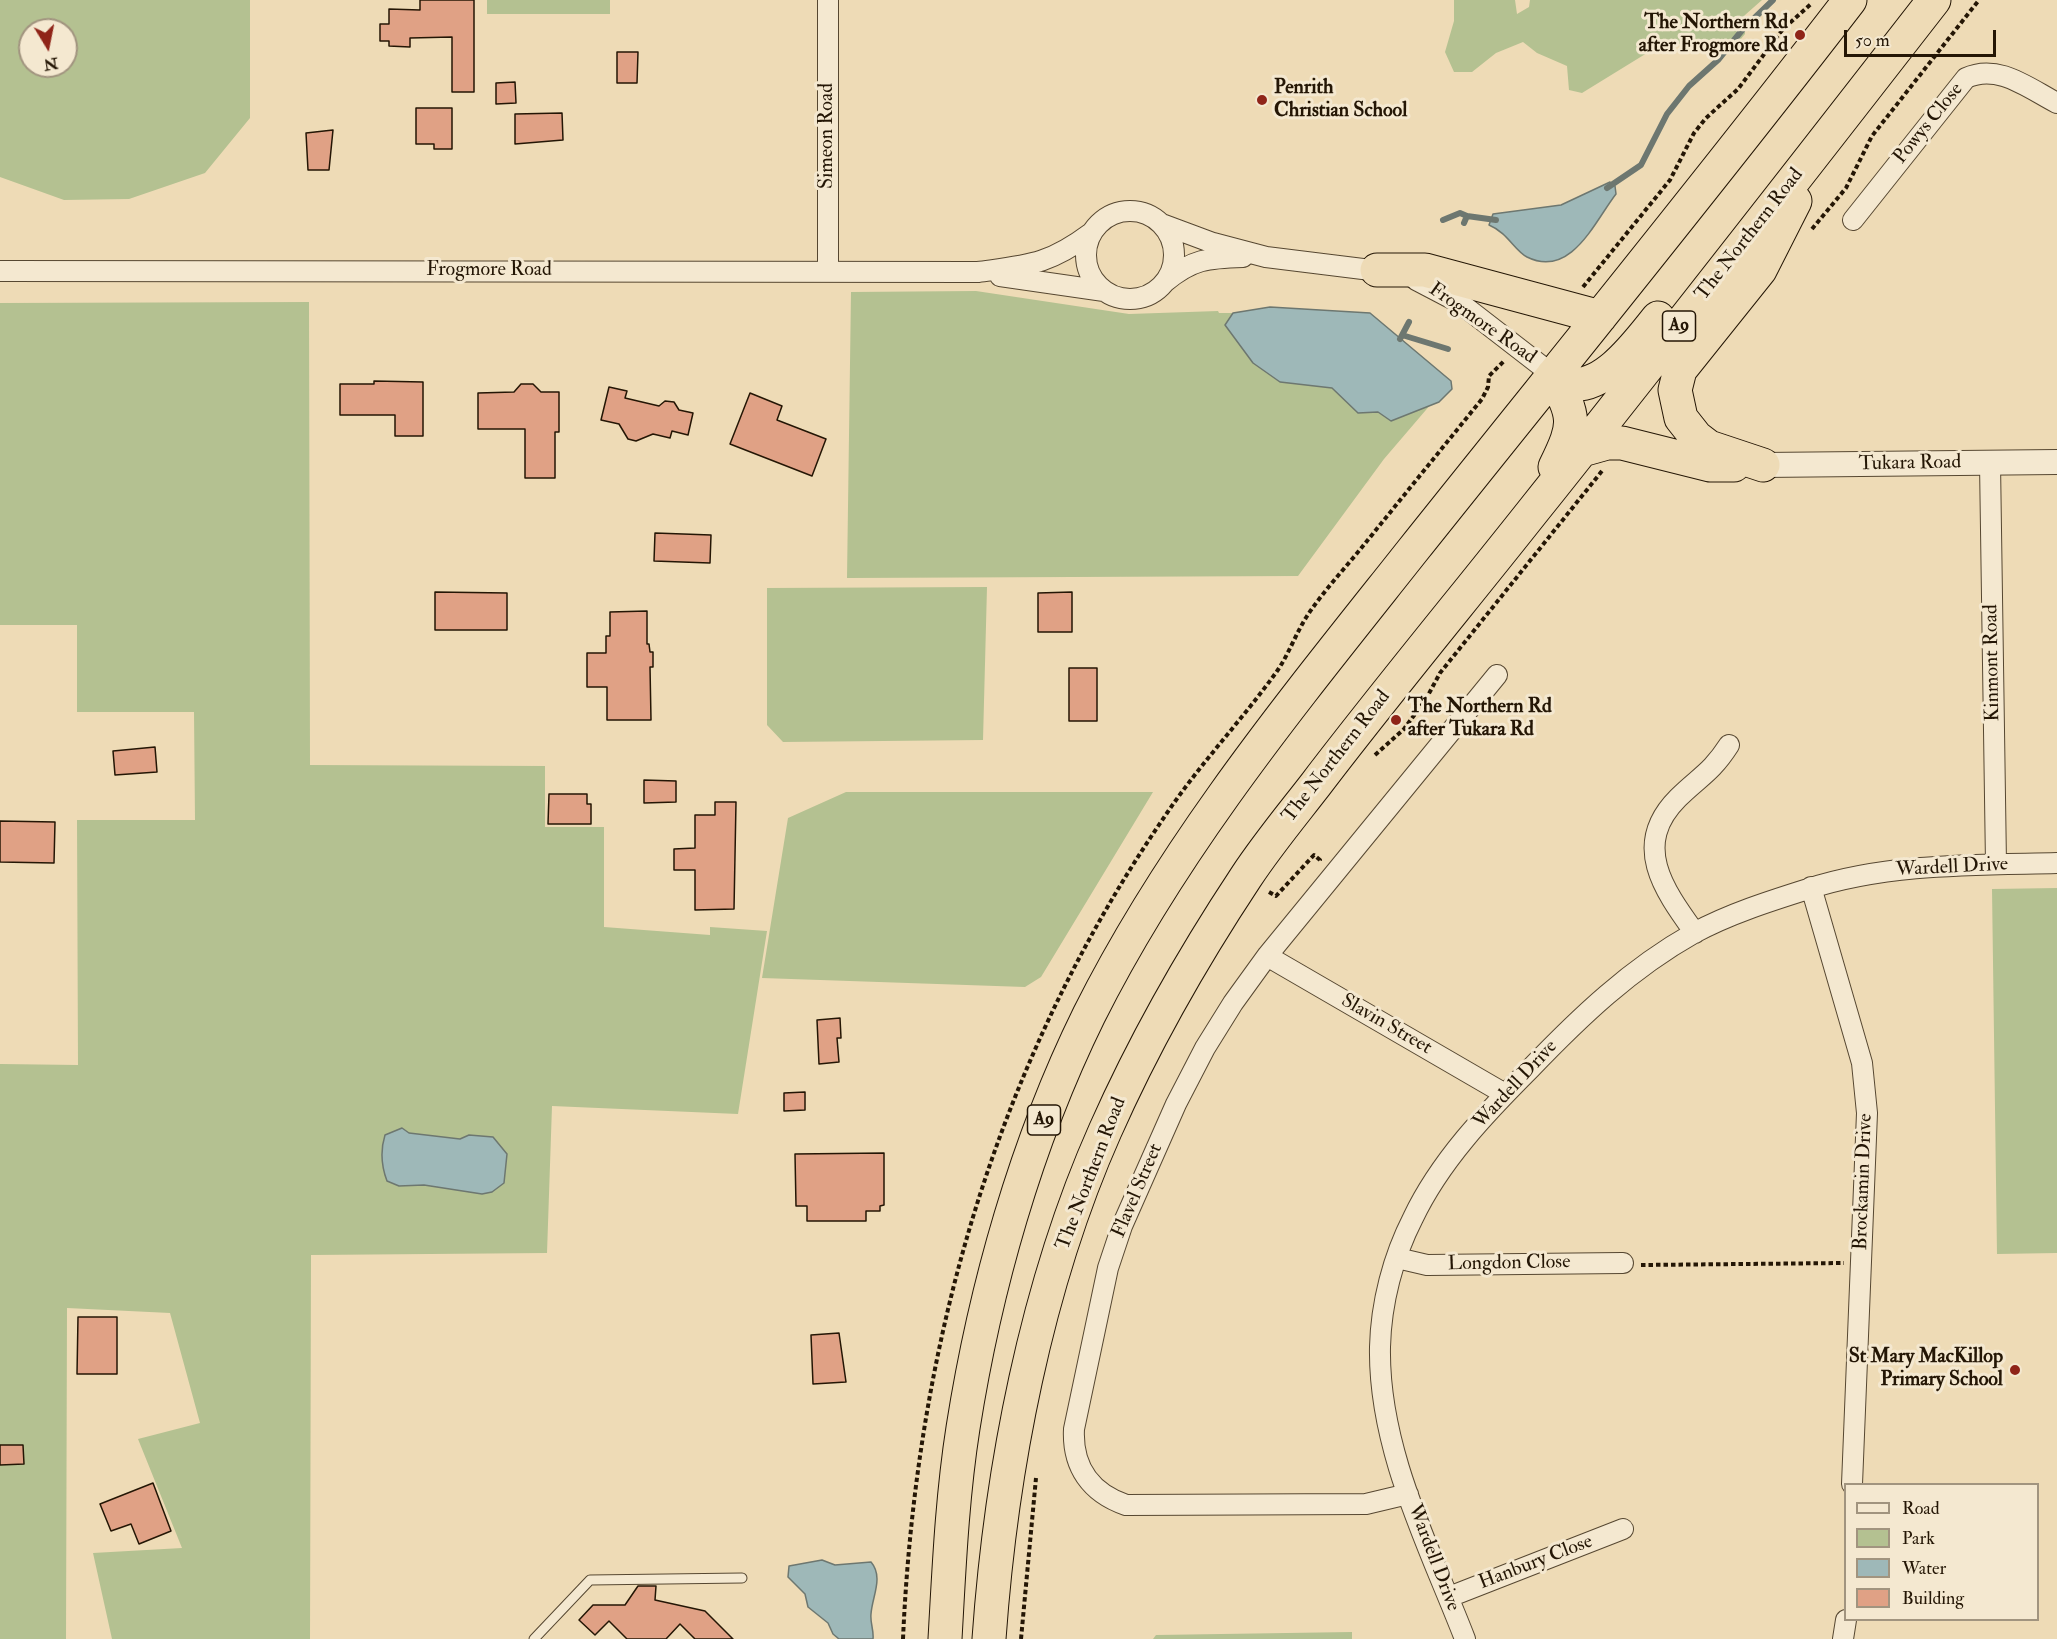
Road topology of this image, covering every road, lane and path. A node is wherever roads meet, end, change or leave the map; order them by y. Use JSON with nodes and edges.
{"nodes":[{"id":1,"x":828,"y":0,"type":"edge"},
{"id":2,"x":1814,"y":0,"type":"edge"},
{"id":3,"x":1850,"y":0,"type":"edge"},
{"id":4,"x":1934,"y":0,"type":"edge"},
{"id":5,"x":1979,"y":0,"type":"edge"},
{"id":6,"x":2057,"y":103,"type":"edge"},
{"id":7,"x":1827,"y":137,"type":"junction"},
{"id":8,"x":1853,"y":220,"type":"dead end"},
{"id":9,"x":1162,"y":224,"type":"junction"},
{"id":10,"x":1091,"y":233,"type":"junction"},
{"id":11,"x":1809,"y":233,"type":"dead end"},
{"id":12,"x":1266,"y":257,"type":"junction"},
{"id":13,"x":1377,"y":270,"type":"junction"},
{"id":14,"x":0,"y":271,"type":"edge"},
{"id":15,"x":828,"y":272,"type":"junction"},
{"id":16,"x":978,"y":272,"type":"junction"},
{"id":17,"x":1164,"y":282,"type":"junction"},
{"id":18,"x":1581,"y":290,"type":"dead end"},
{"id":19,"x":1104,"y":291,"type":"junction"},
{"id":20,"x":1600,"y":317,"type":"junction"},
{"id":21,"x":1553,"y":375,"type":"junction"},
{"id":22,"x":1582,"y":450,"type":"junction"},
{"id":23,"x":2057,"y":462,"type":"edge"},
{"id":24,"x":1990,"y":463,"type":"junction"},
{"id":25,"x":1763,"y":465,"type":"junction"},
{"id":26,"x":1532,"y":513,"type":"junction"},
{"id":27,"x":1497,"y":675,"type":"dead end"},
{"id":28,"x":1729,"y":746,"type":"dead end"},
{"id":29,"x":2057,"y":863,"type":"edge"},
{"id":30,"x":1996,"y":864,"type":"junction"},
{"id":31,"x":1315,"y":868,"type":"dead end"},
{"id":32,"x":1294,"y":876,"type":"junction"},
{"id":33,"x":1811,"y":887,"type":"junction"},
{"id":34,"x":1269,"y":892,"type":"dead end"},
{"id":35,"x":1306,"y":909,"type":"junction"},
{"id":36,"x":1695,"y":933,"type":"junction"},
{"id":37,"x":1267,"y":956,"type":"junction"},
{"id":38,"x":1505,"y":1094,"type":"junction"},
{"id":39,"x":1397,"y":1258,"type":"junction"},
{"id":40,"x":1861,"y":1262,"type":"junction"},
{"id":41,"x":1623,"y":1263,"type":"joint"},
{"id":42,"x":1852,"y":1483,"type":"edge"},
{"id":43,"x":1408,"y":1494,"type":"junction"},
{"id":44,"x":1623,"y":1529,"type":"dead end"},
{"id":45,"x":742,"y":1578,"type":"dead end"},
{"id":46,"x":1449,"y":1597,"type":"junction"},
{"id":47,"x":1846,"y":1621,"type":"edge"},
{"id":48,"x":534,"y":1639,"type":"edge"},
{"id":49,"x":945,"y":1639,"type":"edge"},
{"id":50,"x":989,"y":1639,"type":"edge"},
{"id":51,"x":1465,"y":1639,"type":"edge"},
{"id":52,"x":1843,"y":1639,"type":"edge"}],
"edges":[{"from":1,"to":15,"type":"street","name":"Simeon Road"},
{"from":2,"to":18,"type":"path"},
{"from":3,"to":20,"type":"highway","number":"A9"},
{"from":4,"to":7,"type":"highway","name":"The Northern Road","number":"A9"},
{"from":5,"to":11,"type":"path"},
{"from":6,"to":8,"type":"street","name":"Powys Close"},
{"from":7,"to":21,"type":"highway"},
{"from":7,"to":22,"type":"highway","name":"The Northern Road","number":"A9"},
{"from":7,"to":25,"type":"highway"},
{"from":9,"to":10,"type":"street"},
{"from":9,"to":12,"type":"street","name":"Frogmore Road"},
{"from":9,"to":17,"type":"street"},
{"from":10,"to":16,"type":"street","name":"Frogmore Road"},
{"from":10,"to":19,"type":"street"},
{"from":12,"to":13,"type":"street","name":"Frogmore Road"},
{"from":12,"to":17,"type":"street","name":"Frogmore Road"},
{"from":13,"to":20,"type":"highway"},
{"from":13,"to":21,"type":"street","name":"Frogmore Road"},
{"from":14,"to":15,"type":"street","name":"Frogmore Road"},
{"from":15,"to":16,"type":"street","name":"Frogmore Road"},
{"from":16,"to":19,"type":"street","name":"Frogmore Road"},
{"from":17,"to":19,"type":"street"},
{"from":20,"to":21,"type":"highway","number":"A9"},
{"from":21,"to":26,"type":"highway"},
{"from":21,"to":49,"type":"highway","number":"A9"},
{"from":22,"to":25,"type":"highway"},
{"from":22,"to":26,"type":"highway","name":"The Northern Road","number":"A9"},
{"from":23,"to":24,"type":"street","name":"Tukara Road"},
{"from":24,"to":25,"type":"street","name":"Tukara Road"},
{"from":24,"to":30,"type":"street","name":"Kinmont Road"},
{"from":26,"to":50,"type":"highway","name":"The Northern Road","number":"A9"},
{"from":27,"to":35,"type":"street","name":"Flavel Street"},
{"from":28,"to":36,"type":"street"},
{"from":29,"to":30,"type":"street","name":"Wardell Drive"},
{"from":30,"to":33,"type":"street","name":"Wardell Drive"},
{"from":31,"to":32,"type":"path"},
{"from":32,"to":34,"type":"path"},
{"from":32,"to":35,"type":"path"},
{"from":33,"to":36,"type":"street","name":"Wardell Drive"},
{"from":33,"to":40,"type":"street","name":"Brockamin Drive"},
{"from":35,"to":37,"type":"street","name":"Flavel Street"},
{"from":36,"to":38,"type":"street","name":"Wardell Drive"},
{"from":37,"to":38,"type":"street","name":"Slavin Street"},
{"from":37,"to":43,"type":"street","name":"Flavel Street"},
{"from":38,"to":39,"type":"street","name":"Wardell Drive"},
{"from":39,"to":41,"type":"street","name":"Longdon Close"},
{"from":39,"to":43,"type":"street","name":"Wardell Drive"},
{"from":40,"to":41,"type":"path"},
{"from":40,"to":42,"type":"street","name":"Brockamin Drive"},
{"from":43,"to":46,"type":"street","name":"Wardell Drive"},
{"from":44,"to":46,"type":"street","name":"Hanbury Close"},
{"from":45,"to":48,"type":"lane"},
{"from":46,"to":51,"type":"street","name":"Wardell Drive"},
{"from":47,"to":52,"type":"street"}]}
